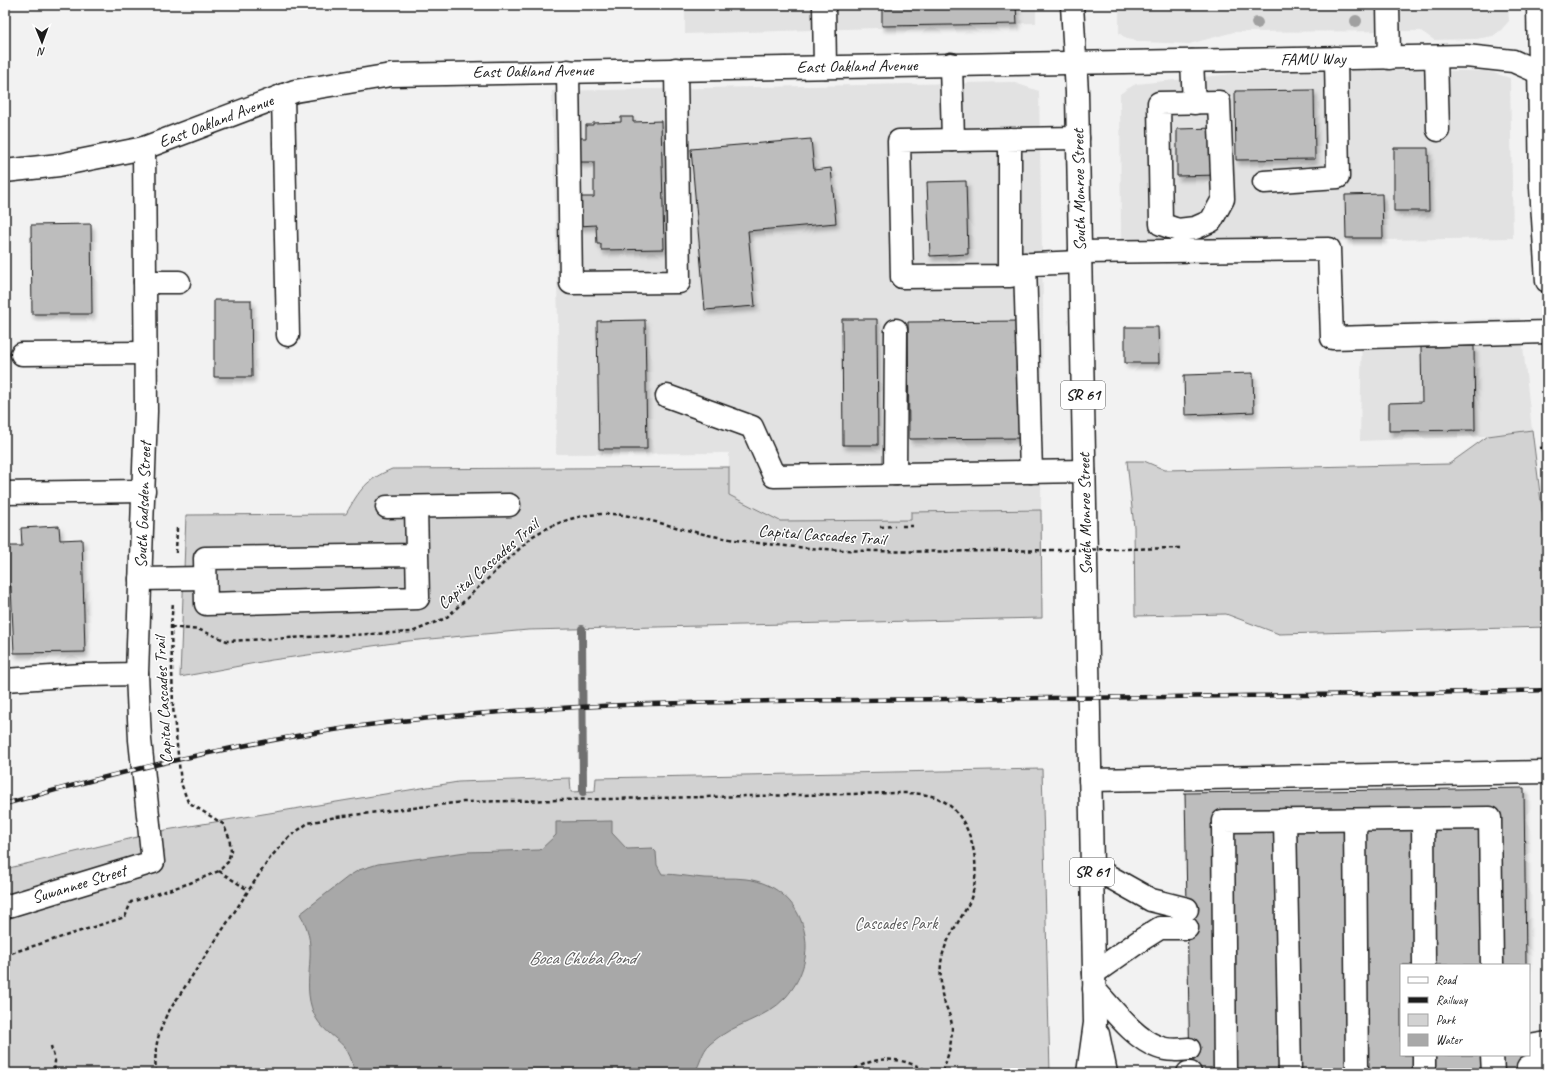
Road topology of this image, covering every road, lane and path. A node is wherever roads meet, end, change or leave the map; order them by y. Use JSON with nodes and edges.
{"nodes":[{"id":1,"x":824,"y":5,"type":"edge"},
{"id":2,"x":1072,"y":5,"type":"edge"},
{"id":3,"x":1388,"y":5,"type":"edge"},
{"id":4,"x":1538,"y":5,"type":"edge"},
{"id":5,"x":1436,"y":57,"type":"junction"},
{"id":6,"x":1336,"y":58,"type":"junction"},
{"id":7,"x":1389,"y":58,"type":"junction"},
{"id":8,"x":1192,"y":60,"type":"junction"},
{"id":9,"x":1075,"y":62,"type":"junction"},
{"id":10,"x":951,"y":64,"type":"junction"},
{"id":11,"x":825,"y":66,"type":"junction"},
{"id":12,"x":676,"y":69,"type":"junction"},
{"id":13,"x":568,"y":71,"type":"junction"},
{"id":14,"x":1543,"y":74,"type":"edge"},
{"id":15,"x":284,"y":95,"type":"junction"},
{"id":16,"x":1194,"y":103,"type":"junction"},
{"id":17,"x":1438,"y":130,"type":"dead end"},
{"id":18,"x":1078,"y":138,"type":"junction"},
{"id":19,"x":1010,"y":139,"type":"junction"},
{"id":20,"x":953,"y":140,"type":"junction"},
{"id":21,"x":144,"y":148,"type":"junction"},
{"id":22,"x":5,"y":171,"type":"edge"},
{"id":23,"x":1264,"y":182,"type":"dead end"},
{"id":24,"x":1080,"y":257,"type":"junction"},
{"id":25,"x":1018,"y":265,"type":"junction"},
{"id":26,"x":1547,"y":281,"type":"edge"},
{"id":27,"x":145,"y":282,"type":"junction"},
{"id":28,"x":179,"y":282,"type":"dead end"},
{"id":29,"x":896,"y":330,"type":"dead end"},
{"id":30,"x":1547,"y":332,"type":"edge"},
{"id":31,"x":288,"y":335,"type":"dead end"},
{"id":32,"x":146,"y":353,"type":"junction"},
{"id":33,"x":22,"y":354,"type":"dead end"},
{"id":34,"x":667,"y":396,"type":"dead end"},
{"id":35,"x":1547,"y":446,"type":"edge"},
{"id":36,"x":1540,"y":448,"type":"dead end"},
{"id":37,"x":1084,"y":471,"type":"junction"},
{"id":38,"x":1031,"y":472,"type":"junction"},
{"id":39,"x":895,"y":474,"type":"junction"},
{"id":40,"x":144,"y":491,"type":"junction"},
{"id":41,"x":5,"y":493,"type":"edge"},
{"id":42,"x":509,"y":505,"type":"dead end"},
{"id":43,"x":387,"y":507,"type":"dead end"},
{"id":44,"x":416,"y":507,"type":"junction"},
{"id":45,"x":895,"y":526,"type":"dead end"},
{"id":46,"x":902,"y":526,"type":"dead end"},
{"id":47,"x":916,"y":526,"type":"dead end"},
{"id":48,"x":880,"y":527,"type":"dead end"},
{"id":49,"x":1183,"y":548,"type":"dead end"},
{"id":50,"x":417,"y":555,"type":"junction"},
{"id":51,"x":205,"y":578,"type":"junction"},
{"id":52,"x":140,"y":579,"type":"junction"},
{"id":53,"x":137,"y":674,"type":"junction"},
{"id":54,"x":5,"y":680,"type":"edge"},
{"id":55,"x":1547,"y":772,"type":"edge"},
{"id":56,"x":1090,"y":780,"type":"junction"},
{"id":57,"x":1423,"y":819,"type":"junction"},
{"id":58,"x":1285,"y":820,"type":"junction"},
{"id":59,"x":1356,"y":820,"type":"junction"},
{"id":60,"x":153,"y":862,"type":"joint"},
{"id":61,"x":1092,"y":867,"type":"junction"},
{"id":62,"x":219,"y":871,"type":"junction"},
{"id":63,"x":248,"y":890,"type":"junction"},
{"id":64,"x":5,"y":907,"type":"edge"},
{"id":65,"x":5,"y":956,"type":"edge"},
{"id":66,"x":1424,"y":964,"type":"edge"},
{"id":67,"x":1492,"y":964,"type":"edge"},
{"id":68,"x":1094,"y":981,"type":"junction"},
{"id":69,"x":1095,"y":1023,"type":"junction"},
{"id":70,"x":1547,"y":1043,"type":"edge"},
{"id":71,"x":51,"y":1046,"type":"dead end"},
{"id":72,"x":1189,"y":1049,"type":"dead end"},
{"id":73,"x":1424,"y":1056,"type":"edge"},
{"id":74,"x":1492,"y":1056,"type":"edge"},
{"id":75,"x":1535,"y":1059,"type":"edge"},
{"id":76,"x":54,"y":1073,"type":"edge"},
{"id":77,"x":156,"y":1073,"type":"edge"},
{"id":78,"x":849,"y":1073,"type":"edge"},
{"id":79,"x":931,"y":1073,"type":"edge"},
{"id":80,"x":942,"y":1073,"type":"edge"},
{"id":81,"x":1088,"y":1073,"type":"edge"},
{"id":82,"x":1106,"y":1073,"type":"edge"},
{"id":83,"x":1226,"y":1073,"type":"edge"},
{"id":84,"x":1290,"y":1073,"type":"edge"},
{"id":85,"x":1357,"y":1073,"type":"edge"},
{"id":86,"x":1424,"y":1073,"type":"edge"},
{"id":87,"x":1493,"y":1073,"type":"edge"}],
"edges":[{"from":1,"to":11,"type":"street"},
{"from":2,"to":9,"type":"street","name":"South Monroe Street","number":"SR 61"},
{"from":3,"to":7,"type":"street"},
{"from":4,"to":14,"type":"street"},
{"from":5,"to":7,"type":"street","name":"FAMU Way"},
{"from":5,"to":14,"type":"street","name":"FAMU Way"},
{"from":5,"to":17,"type":"street"},
{"from":6,"to":7,"type":"street","name":"FAMU Way"},
{"from":6,"to":8,"type":"street","name":"FAMU Way"},
{"from":6,"to":23,"type":"street"},
{"from":8,"to":9,"type":"street","name":"FAMU Way"},
{"from":8,"to":16,"type":"street"},
{"from":9,"to":10,"type":"street","name":"East Oakland Avenue"},
{"from":9,"to":18,"type":"street","name":"South Monroe Street","number":"SR 61"},
{"from":10,"to":11,"type":"street","name":"East Oakland Avenue"},
{"from":10,"to":20,"type":"street"},
{"from":11,"to":12,"type":"street","name":"East Oakland Avenue"},
{"from":12,"to":13,"type":"street","name":"East Oakland Avenue"},
{"from":12,"to":13,"type":"street"},
{"from":13,"to":15,"type":"street","name":"East Oakland Avenue"},
{"from":14,"to":26,"type":"street"},
{"from":15,"to":21,"type":"street","name":"East Oakland Avenue"},
{"from":15,"to":31,"type":"street"},
{"from":16,"to":16,"type":"street"},
{"from":18,"to":19,"type":"street"},
{"from":18,"to":24,"type":"street","name":"South Monroe Street","number":"SR 61"},
{"from":19,"to":20,"type":"street"},
{"from":19,"to":25,"type":"street"},
{"from":20,"to":25,"type":"street"},
{"from":21,"to":22,"type":"street","name":"East Oakland Avenue"},
{"from":21,"to":27,"type":"street","name":"South Gadsden Street"},
{"from":24,"to":25,"type":"street"},
{"from":24,"to":30,"type":"street"},
{"from":24,"to":37,"type":"street","name":"South Monroe Street","number":"SR 61"},
{"from":25,"to":38,"type":"street"},
{"from":27,"to":28,"type":"street"},
{"from":27,"to":32,"type":"street","name":"South Gadsden Street"},
{"from":29,"to":39,"type":"street"},
{"from":32,"to":33,"type":"street"},
{"from":32,"to":40,"type":"street","name":"South Gadsden Street"},
{"from":34,"to":39,"type":"street"},
{"from":35,"to":36,"type":"path"},
{"from":37,"to":38,"type":"street"},
{"from":37,"to":56,"type":"street","name":"South Monroe Street","number":"SR 61"},
{"from":38,"to":39,"type":"street"},
{"from":40,"to":41,"type":"street"},
{"from":40,"to":52,"type":"street","name":"South Gadsden Street"},
{"from":42,"to":44,"type":"street"},
{"from":43,"to":44,"type":"street"},
{"from":44,"to":50,"type":"street"},
{"from":45,"to":48,"type":"path"},
{"from":46,"to":47,"type":"path"},
{"from":49,"to":62,"type":"path","name":"Capital Cascades Trail","bridge":true},
{"from":50,"to":51,"type":"street"},
{"from":50,"to":51,"type":"street"},
{"from":51,"to":52,"type":"street"},
{"from":52,"to":53,"type":"street","name":"South Gadsden Street"},
{"from":53,"to":54,"type":"street"},
{"from":53,"to":60,"type":"street","name":"South Gadsden Street"},
{"from":55,"to":56,"type":"street"},
{"from":56,"to":61,"type":"street","name":"South Monroe Street","number":"SR 61"},
{"from":57,"to":59,"type":"street"},
{"from":57,"to":66,"type":"street"},
{"from":57,"to":67,"type":"street"},
{"from":58,"to":59,"type":"street"},
{"from":58,"to":83,"type":"street"},
{"from":58,"to":84,"type":"street"},
{"from":59,"to":85,"type":"street"},
{"from":60,"to":64,"type":"street","name":"Suwannee Street"},
{"from":61,"to":68,"type":"street","name":"South Monroe Street","number":"SR 61"},
{"from":61,"to":68,"type":"street"},
{"from":62,"to":63,"type":"path"},
{"from":62,"to":65,"type":"path"},
{"from":63,"to":77,"type":"path"},
{"from":63,"to":80,"type":"path"},
{"from":68,"to":69,"type":"street","name":"South Monroe Street","number":"SR 61"},
{"from":68,"to":72,"type":"street"},
{"from":69,"to":81,"type":"street","name":"South Monroe Street","number":"SR 61"},
{"from":69,"to":82,"type":"street","name":"South Monroe Street","number":"SR 61"},
{"from":70,"to":75,"type":"street"},
{"from":71,"to":76,"type":"path"},
{"from":73,"to":86,"type":"street"},
{"from":74,"to":87,"type":"street"},
{"from":78,"to":79,"type":"path"}]}
